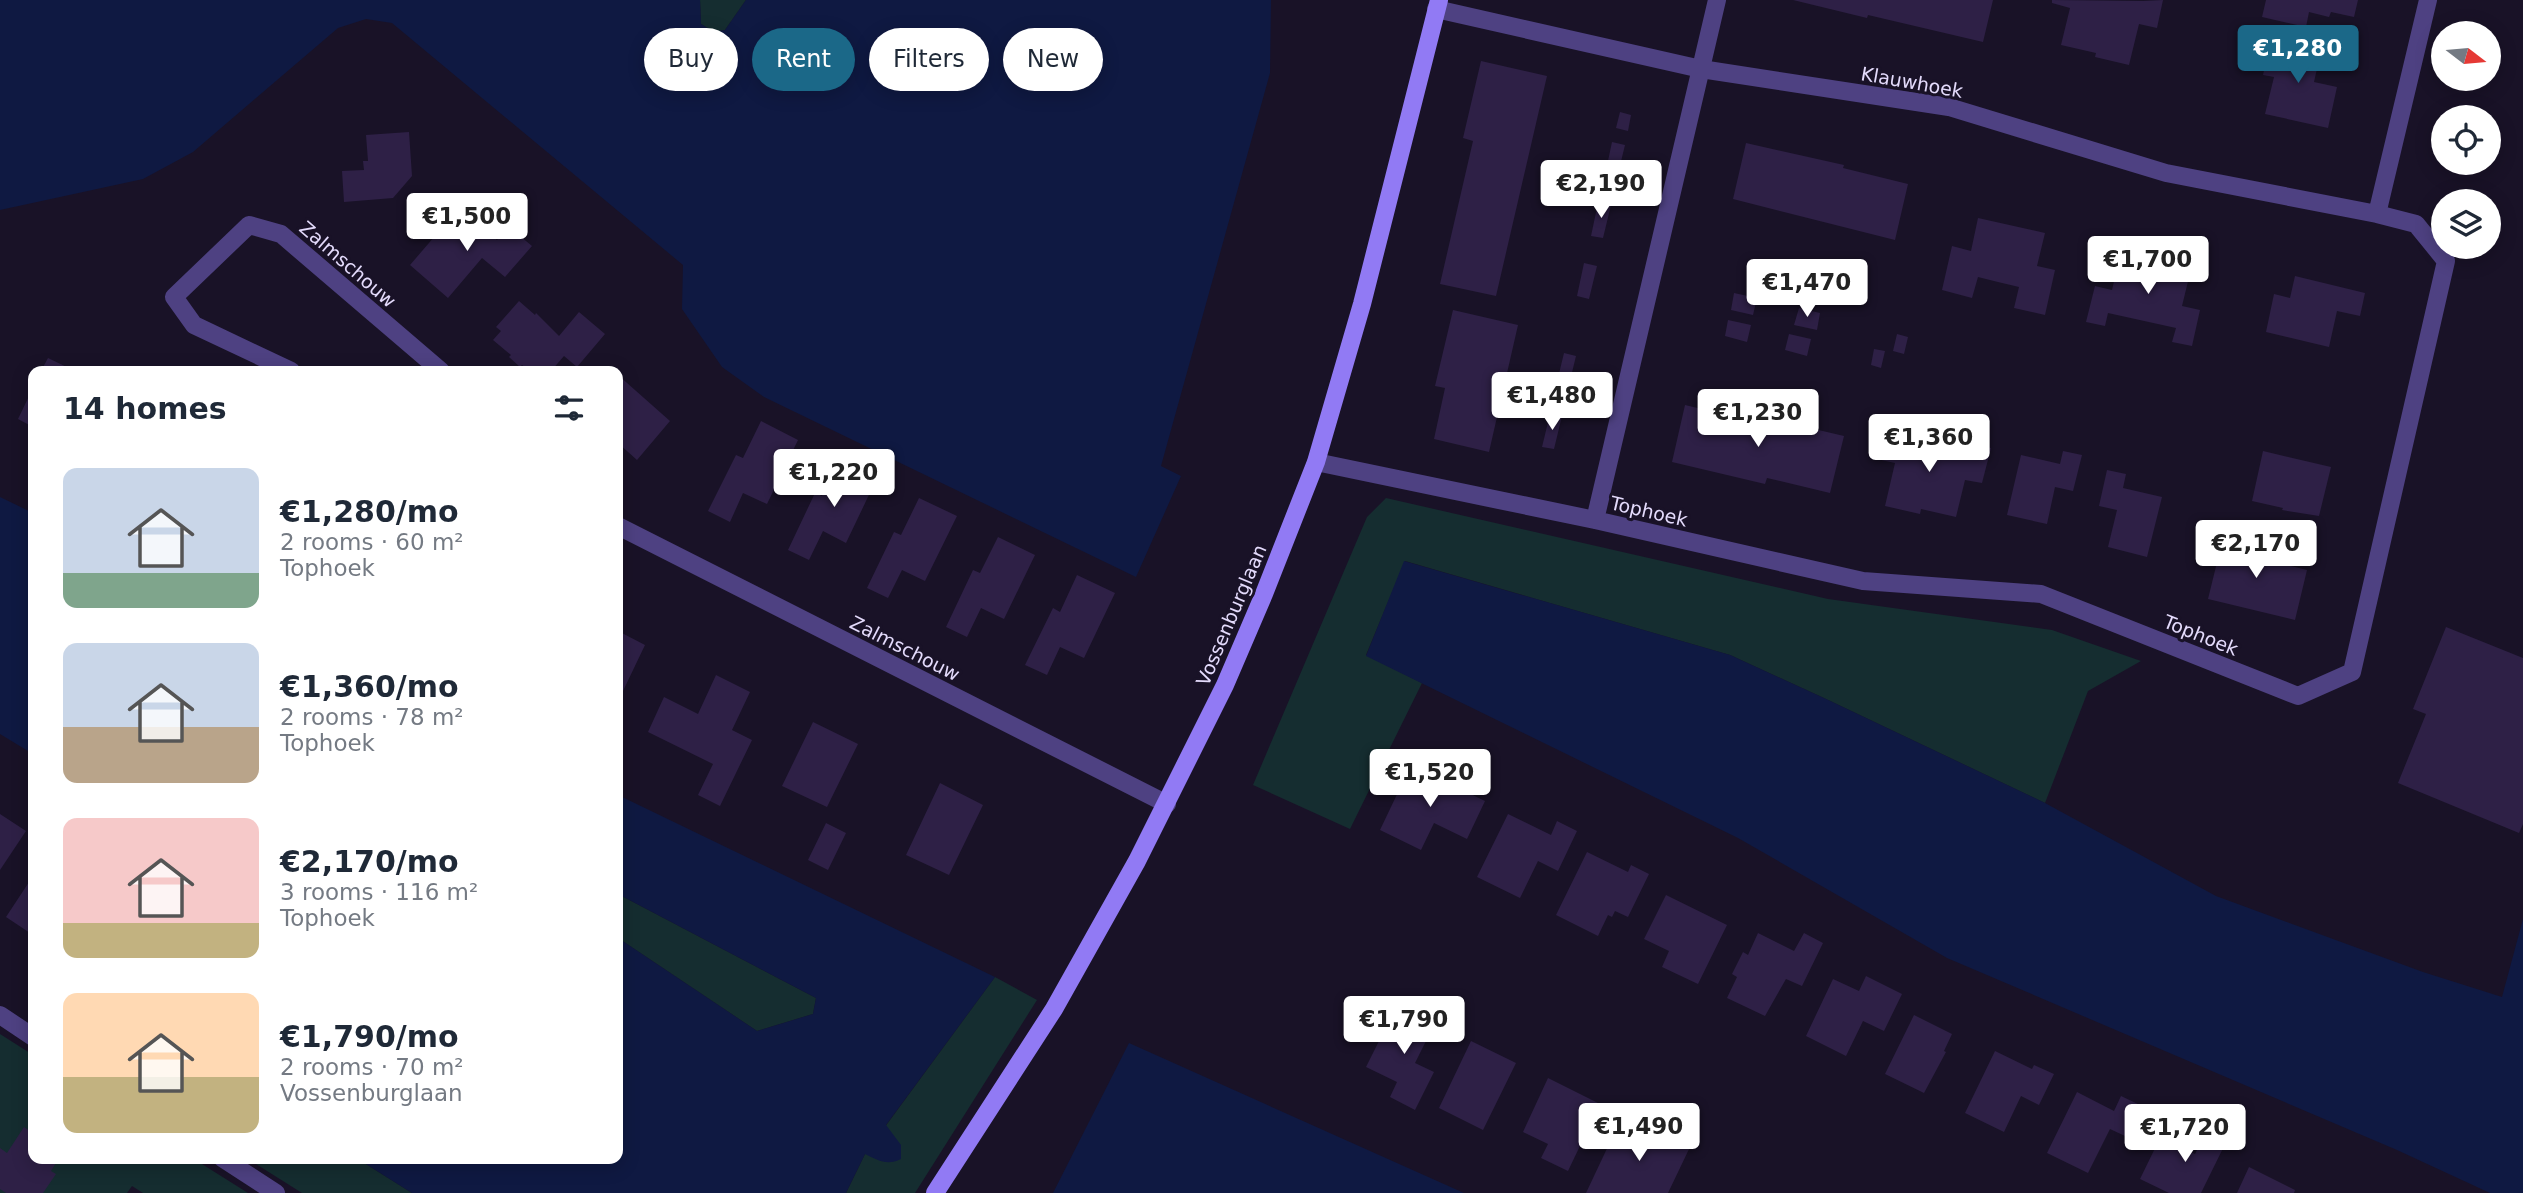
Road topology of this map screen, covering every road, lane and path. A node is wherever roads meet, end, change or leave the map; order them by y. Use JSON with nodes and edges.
{"nodes":[{"id":1,"x":1717,"y":0,"type":"edge"},
{"id":2,"x":2428,"y":0,"type":"edge"},
{"id":3,"x":1437,"y":5,"type":"edge"},
{"id":4,"x":1701,"y":69,"type":"junction"},
{"id":5,"x":2376,"y":214,"type":"junction"},
{"id":6,"x":280,"y":366,"type":"edge"},
{"id":7,"x":435,"y":366,"type":"edge"},
{"id":8,"x":1316,"y":462,"type":"junction"},
{"id":9,"x":1595,"y":520,"type":"junction"},
{"id":10,"x":623,"y":529,"type":"edge"},
{"id":11,"x":1167,"y":804,"type":"junction"},
{"id":12,"x":0,"y":1015,"type":"edge"},
{"id":13,"x":28,"y":1034,"type":"edge"},
{"id":14,"x":231,"y":1164,"type":"edge"},
{"id":15,"x":276,"y":1193,"type":"edge"},
{"id":16,"x":935,"y":1193,"type":"edge"}],
"edges":[{"from":1,"to":4,"type":"street"},
{"from":2,"to":5,"type":"street"},
{"from":3,"to":4,"type":"street","name":"Klauwhoek"},
{"from":3,"to":8,"type":"street","name":"Vossenburglaan"},
{"from":4,"to":5,"type":"street","name":"Klauwhoek"},
{"from":4,"to":9,"type":"street"},
{"from":5,"to":9,"type":"street","name":"Tophoek"},
{"from":6,"to":7,"type":"street","name":"Zalmschouw"},
{"from":8,"to":9,"type":"street","name":"Tophoek"},
{"from":8,"to":11,"type":"street","name":"Vossenburglaan"},
{"from":10,"to":11,"type":"street","name":"Zalmschouw"},
{"from":11,"to":16,"type":"street","name":"Vossenburglaan"},
{"from":12,"to":13,"type":"street"},
{"from":14,"to":15,"type":"street"}]}
